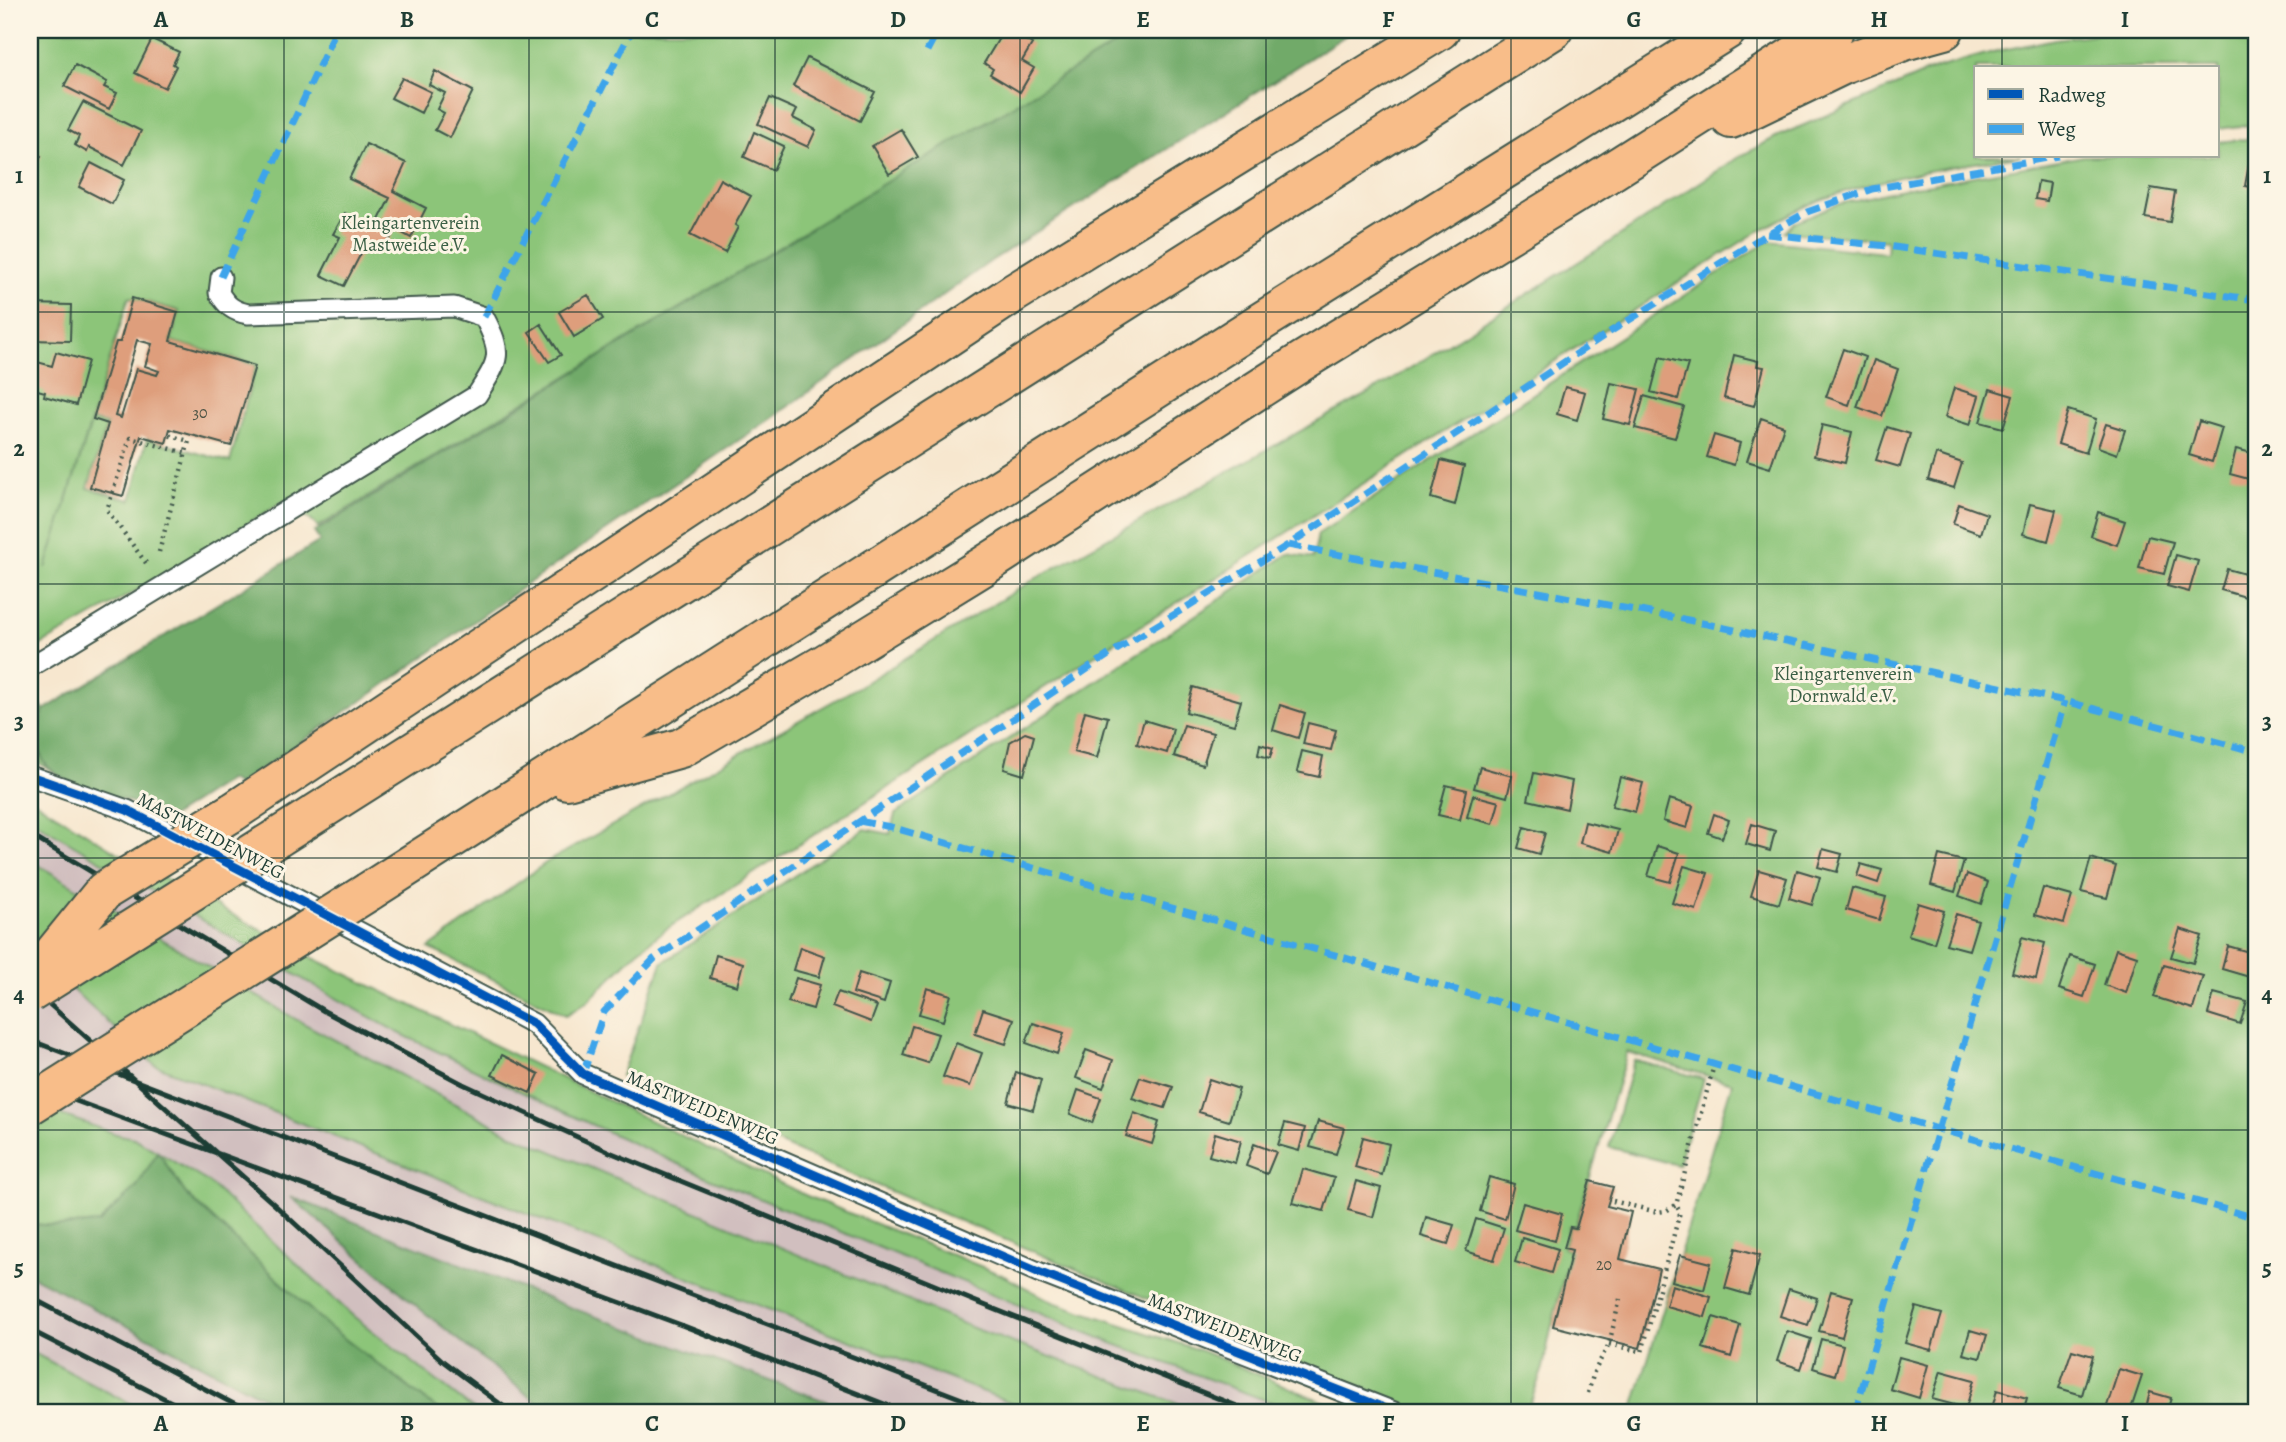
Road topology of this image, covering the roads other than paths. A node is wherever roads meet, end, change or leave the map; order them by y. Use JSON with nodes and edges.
{"nodes":[{"id":1,"x":1421,"y":30,"type":"edge"},
{"id":2,"x":1440,"y":30,"type":"edge"},
{"id":3,"x":1553,"y":30,"type":"edge"},
{"id":4,"x":1727,"y":30,"type":"edge"},
{"id":5,"x":1834,"y":30,"type":"edge"},
{"id":6,"x":1944,"y":30,"type":"edge"},
{"id":7,"x":1385,"y":65,"type":"junction"},
{"id":8,"x":1608,"y":174,"type":"junction"},
{"id":9,"x":221,"y":277,"type":"dead end"},
{"id":10,"x":30,"y":667,"type":"edge"},
{"id":11,"x":30,"y":776,"type":"edge"},
{"id":12,"x":528,"y":791,"type":"junction"},
{"id":13,"x":30,"y":982,"type":"edge"},
{"id":14,"x":30,"y":993,"type":"edge"},
{"id":15,"x":30,"y":1105,"type":"edge"},
{"id":16,"x":1394,"y":1412,"type":"edge"}],
"edges":[{"from":1,"to":7,"type":"highway"},
{"from":2,"to":7,"type":"highway"},
{"from":3,"to":14,"type":"highway","bridge":true},
{"from":4,"to":12,"type":"highway"},
{"from":5,"to":8,"type":"highway"},
{"from":6,"to":8,"type":"highway"},
{"from":7,"to":13,"type":"highway","bridge":true},
{"from":8,"to":12,"type":"highway"},
{"from":9,"to":10,"type":"lane"},
{"from":11,"to":16,"type":"lane","name":"MASTWEIDENWEG"},
{"from":12,"to":15,"type":"highway","bridge":true}]}
